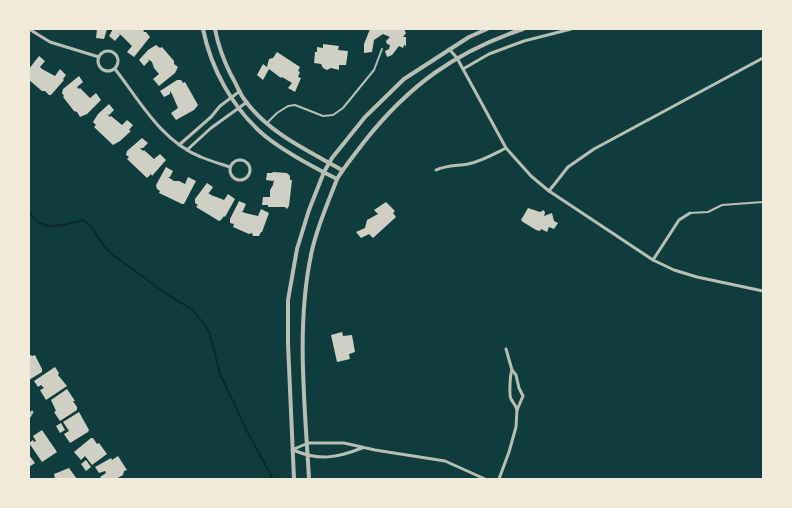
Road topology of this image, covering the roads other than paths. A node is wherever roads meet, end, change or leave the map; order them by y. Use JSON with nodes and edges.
{"nodes":[{"id":1,"x":29,"y":29,"type":"edge"},
{"id":2,"x":203,"y":29,"type":"edge"},
{"id":3,"x":215,"y":29,"type":"edge"},
{"id":4,"x":487,"y":29,"type":"edge"},
{"id":5,"x":524,"y":29,"type":"edge"},
{"id":6,"x":571,"y":29,"type":"edge"},
{"id":7,"x":382,"y":49,"type":"dead end"},
{"id":8,"x":449,"y":49,"type":"junction"},
{"id":9,"x":99,"y":57,"type":"junction"},
{"id":10,"x":456,"y":58,"type":"junction"},
{"id":11,"x":763,"y":58,"type":"edge"},
{"id":12,"x":115,"y":68,"type":"junction"},
{"id":13,"x":463,"y":69,"type":"junction"},
{"id":14,"x":240,"y":91,"type":"junction"},
{"id":15,"x":232,"y":97,"type":"junction"},
{"id":16,"x":247,"y":102,"type":"junction"},
{"id":17,"x":239,"y":108,"type":"junction"},
{"id":18,"x":267,"y":123,"type":"junction"},
{"id":19,"x":179,"y":145,"type":"junction"},
{"id":20,"x":506,"y":148,"type":"junction"},
{"id":21,"x":187,"y":150,"type":"junction"},
{"id":22,"x":329,"y":162,"type":"junction"},
{"id":23,"x":230,"y":167,"type":"junction"},
{"id":24,"x":342,"y":170,"type":"junction"},
{"id":25,"x":436,"y":170,"type":"dead end"},
{"id":26,"x":324,"y":172,"type":"junction"},
{"id":27,"x":337,"y":179,"type":"junction"},
{"id":28,"x":549,"y":191,"type":"junction"},
{"id":29,"x":763,"y":202,"type":"edge"},
{"id":30,"x":690,"y":213,"type":"joint"},
{"id":31,"x":653,"y":260,"type":"junction"},
{"id":32,"x":763,"y":290,"type":"edge"},
{"id":33,"x":506,"y":349,"type":"dead end"},
{"id":34,"x":512,"y":370,"type":"junction"},
{"id":35,"x":517,"y":410,"type":"junction"},
{"id":36,"x":32,"y":412,"type":"dead end"},
{"id":37,"x":29,"y":417,"type":"edge"},
{"id":38,"x":308,"y":443,"type":"junction"},
{"id":39,"x":362,"y":448,"type":"junction"},
{"id":40,"x":292,"y":450,"type":"junction"},
{"id":41,"x":308,"y":456,"type":"junction"},
{"id":42,"x":294,"y":479,"type":"edge"},
{"id":43,"x":309,"y":479,"type":"edge"},
{"id":44,"x":485,"y":479,"type":"edge"},
{"id":45,"x":499,"y":479,"type":"edge"}],
"edges":[{"from":1,"to":9,"type":"street"},
{"from":2,"to":15,"type":"street"},
{"from":3,"to":14,"type":"street"},
{"from":4,"to":8,"type":"street"},
{"from":5,"to":10,"type":"street"},
{"from":6,"to":13,"type":"street"},
{"from":7,"to":18,"type":"lane"},
{"from":8,"to":10,"type":"street"},
{"from":8,"to":22,"type":"street"},
{"from":9,"to":12,"type":"street"},
{"from":9,"to":12,"type":"street"},
{"from":10,"to":13,"type":"street"},
{"from":10,"to":24,"type":"street"},
{"from":11,"to":28,"type":"street"},
{"from":12,"to":19,"type":"street"},
{"from":13,"to":20,"type":"street"},
{"from":14,"to":15,"type":"street"},
{"from":14,"to":16,"type":"street"},
{"from":15,"to":17,"type":"street"},
{"from":15,"to":19,"type":"street"},
{"from":16,"to":17,"type":"street"},
{"from":16,"to":18,"type":"street"},
{"from":17,"to":21,"type":"street"},
{"from":17,"to":26,"type":"street"},
{"from":18,"to":22,"type":"street"},
{"from":19,"to":21,"type":"street"},
{"from":20,"to":25,"type":"street"},
{"from":20,"to":28,"type":"street"},
{"from":21,"to":23,"type":"street"},
{"from":22,"to":24,"type":"street"},
{"from":22,"to":26,"type":"street"},
{"from":23,"to":23,"type":"street"},
{"from":24,"to":27,"type":"street"},
{"from":26,"to":27,"type":"street"},
{"from":26,"to":40,"type":"street"},
{"from":27,"to":38,"type":"street"},
{"from":28,"to":31,"type":"street"},
{"from":29,"to":30,"type":"lane"},
{"from":30,"to":31,"type":"street"},
{"from":31,"to":32,"type":"street"},
{"from":33,"to":34,"type":"street"},
{"from":34,"to":35,"type":"street"},
{"from":34,"to":35,"type":"street"},
{"from":35,"to":45,"type":"street"},
{"from":36,"to":37,"type":"street"},
{"from":38,"to":39,"type":"street"},
{"from":38,"to":40,"type":"street"},
{"from":38,"to":41,"type":"street"},
{"from":39,"to":41,"type":"street"},
{"from":39,"to":44,"type":"street"},
{"from":40,"to":41,"type":"street"},
{"from":40,"to":42,"type":"street"},
{"from":41,"to":43,"type":"street"}]}
